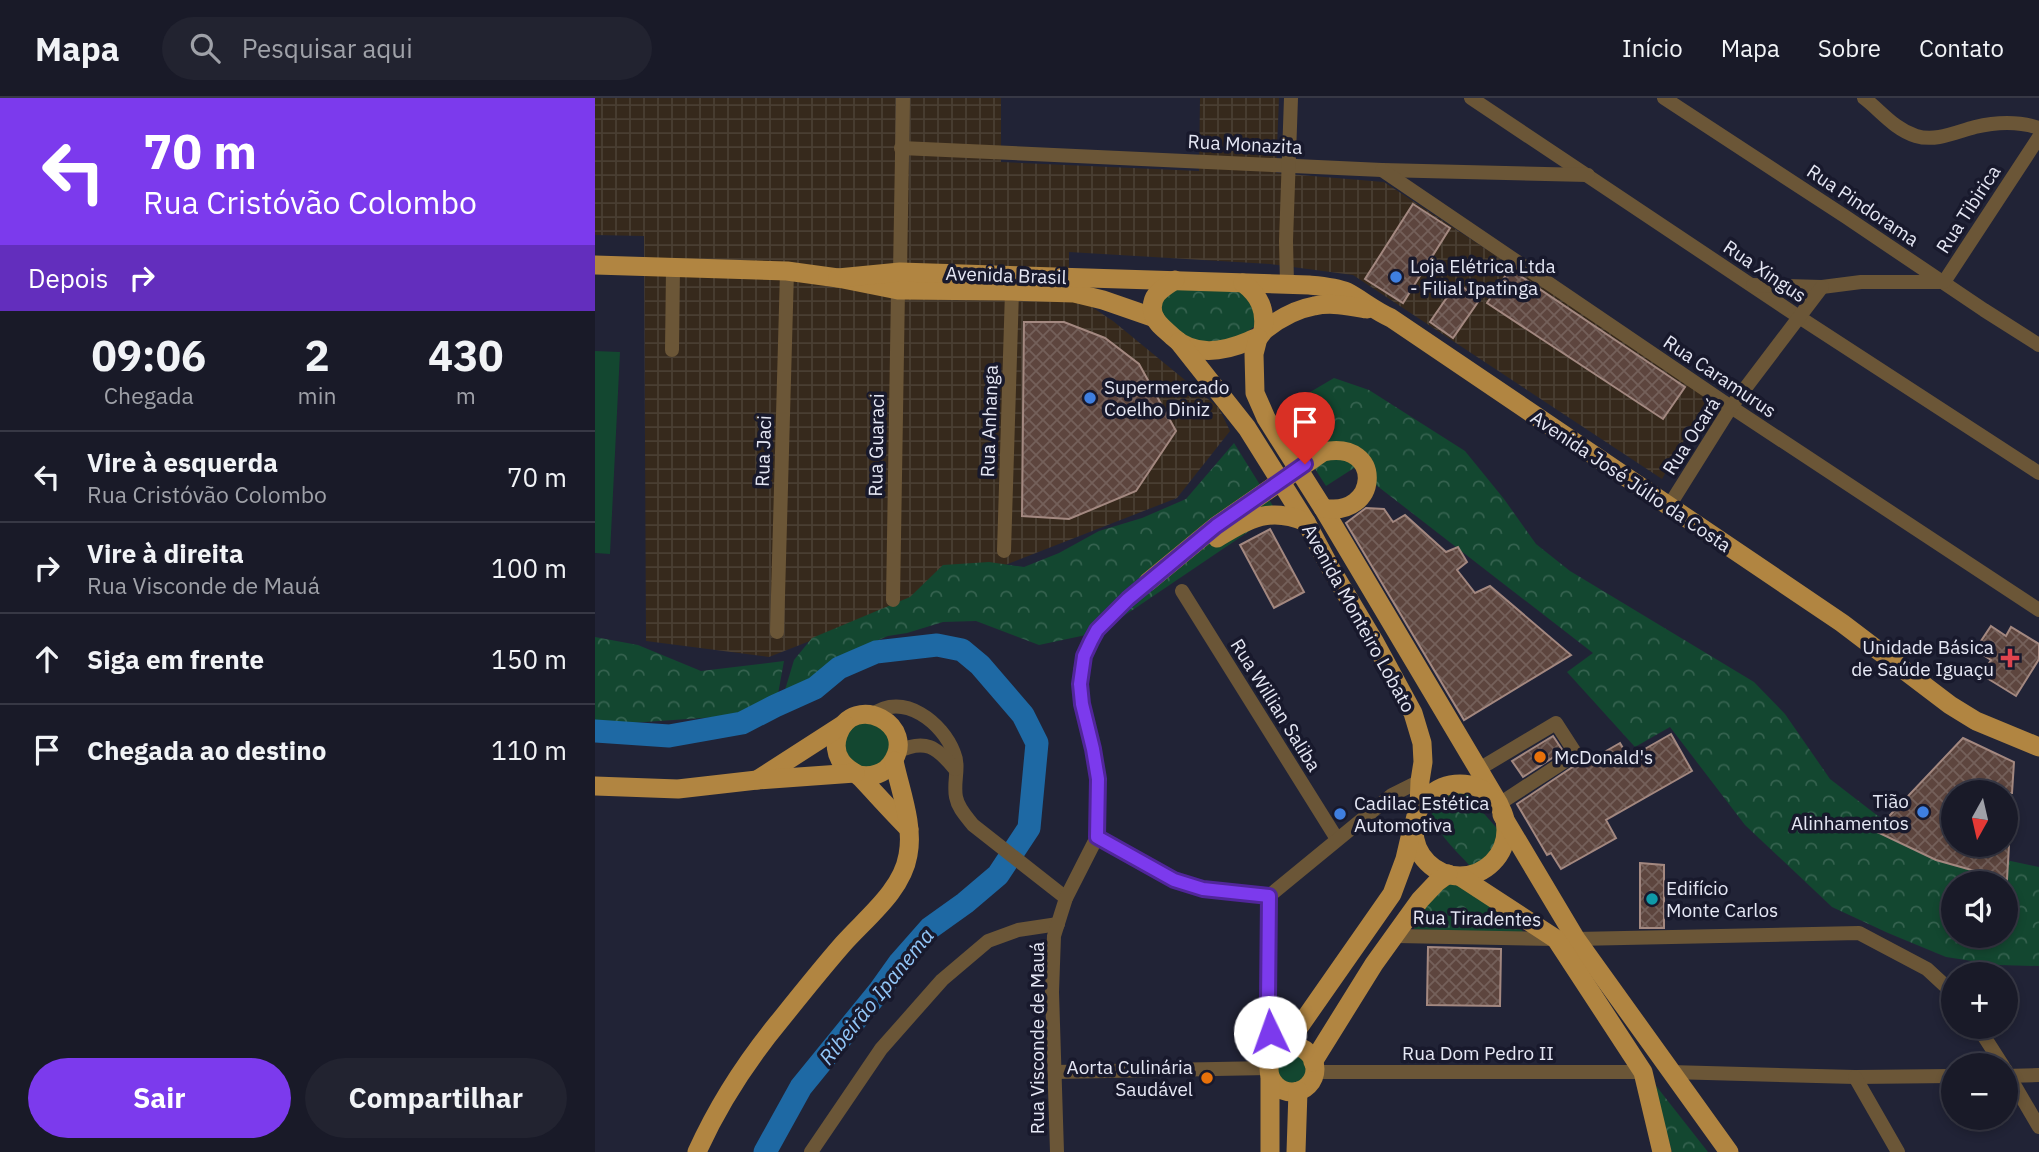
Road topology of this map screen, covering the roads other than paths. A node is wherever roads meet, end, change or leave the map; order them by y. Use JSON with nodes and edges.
{"nodes":[{"id":1,"x":903,"y":98,"type":"edge"},
{"id":2,"x":1291,"y":98,"type":"edge"},
{"id":3,"x":1471,"y":98,"type":"edge"},
{"id":4,"x":1664,"y":98,"type":"edge"},
{"id":5,"x":1864,"y":98,"type":"edge"},
{"id":6,"x":2039,"y":128,"type":"edge"},
{"id":7,"x":2039,"y":137,"type":"edge"},
{"id":8,"x":901,"y":148,"type":"junction"},
{"id":9,"x":1289,"y":165,"type":"junction"},
{"id":10,"x":1382,"y":170,"type":"junction"},
{"id":11,"x":1588,"y":175,"type":"junction"},
{"id":12,"x":595,"y":265,"type":"edge"},
{"id":13,"x":673,"y":267,"type":"junction"},
{"id":14,"x":787,"y":271,"type":"junction"},
{"id":15,"x":1175,"y":280,"type":"junction"},
{"id":16,"x":899,"y":281,"type":"junction"},
{"id":17,"x":1944,"y":282,"type":"junction"},
{"id":18,"x":1243,"y":283,"type":"junction"},
{"id":19,"x":1287,"y":284,"type":"junction"},
{"id":20,"x":1751,"y":285,"type":"junction"},
{"id":21,"x":1822,"y":287,"type":"junction"},
{"id":22,"x":1012,"y":291,"type":"junction"},
{"id":23,"x":1375,"y":311,"type":"junction"},
{"id":24,"x":1799,"y":317,"type":"junction"},
{"id":25,"x":1154,"y":318,"type":"junction"},
{"id":26,"x":1261,"y":334,"type":"junction"},
{"id":27,"x":1179,"y":342,"type":"junction"},
{"id":28,"x":2039,"y":345,"type":"edge"},
{"id":29,"x":672,"y":350,"type":"dead end"},
{"id":30,"x":1731,"y":407,"type":"junction"},
{"id":31,"x":2039,"y":472,"type":"edge"},
{"id":32,"x":1669,"y":506,"type":"junction"},
{"id":33,"x":1323,"y":508,"type":"junction"},
{"id":34,"x":1301,"y":514,"type":"junction"},
{"id":35,"x":1004,"y":551,"type":"dead end"},
{"id":36,"x":1148,"y":582,"type":"junction"},
{"id":37,"x":1182,"y":591,"type":"dead end"},
{"id":38,"x":893,"y":600,"type":"dead end"},
{"id":39,"x":2039,"y":610,"type":"edge"},
{"id":40,"x":777,"y":632,"type":"dead end"},
{"id":41,"x":1884,"y":656,"type":"junction"},
{"id":42,"x":872,"y":715,"type":"junction"},
{"id":43,"x":844,"y":724,"type":"junction"},
{"id":44,"x":2039,"y":734,"type":"edge"},
{"id":45,"x":2039,"y":747,"type":"edge"},
{"id":46,"x":896,"y":756,"type":"junction"},
{"id":47,"x":1479,"y":769,"type":"junction"},
{"id":48,"x":957,"y":771,"type":"junction"},
{"id":49,"x":856,"y":774,"type":"junction"},
{"id":50,"x":757,"y":780,"type":"junction"},
{"id":51,"x":1420,"y":780,"type":"junction"},
{"id":52,"x":595,"y":786,"type":"edge"},
{"id":53,"x":1501,"y":810,"type":"junction"},
{"id":54,"x":1417,"y":814,"type":"junction"},
{"id":55,"x":909,"y":829,"type":"junction"},
{"id":56,"x":1097,"y":837,"type":"junction"},
{"id":57,"x":1337,"y":839,"type":"junction"},
{"id":58,"x":1455,"y":875,"type":"junction"},
{"id":59,"x":1269,"y":896,"type":"junction"},
{"id":60,"x":1066,"y":898,"type":"junction"},
{"id":61,"x":1058,"y":925,"type":"junction"},
{"id":62,"x":1397,"y":936,"type":"junction"},
{"id":63,"x":1566,"y":939,"type":"junction"},
{"id":64,"x":1941,"y":982,"type":"edge"},
{"id":65,"x":1275,"y":1061,"type":"junction"},
{"id":66,"x":1313,"y":1067,"type":"junction"},
{"id":67,"x":1055,"y":1072,"type":"junction"},
{"id":68,"x":1643,"y":1072,"type":"junction"},
{"id":69,"x":1670,"y":1072,"type":"junction"},
{"id":70,"x":2018,"y":1073,"type":"edge"},
{"id":71,"x":2039,"y":1075,"type":"edge"},
{"id":72,"x":1941,"y":1076,"type":"edge"},
{"id":73,"x":1855,"y":1077,"type":"junction"},
{"id":74,"x":1298,"y":1091,"type":"junction"},
{"id":75,"x":2018,"y":1092,"type":"edge"},
{"id":76,"x":2039,"y":1127,"type":"edge"},
{"id":77,"x":697,"y":1152,"type":"edge"},
{"id":78,"x":811,"y":1152,"type":"edge"},
{"id":79,"x":1057,"y":1152,"type":"edge"},
{"id":80,"x":1270,"y":1152,"type":"edge"},
{"id":81,"x":1296,"y":1152,"type":"edge"},
{"id":82,"x":1662,"y":1152,"type":"edge"},
{"id":83,"x":1728,"y":1152,"type":"edge"},
{"id":84,"x":1898,"y":1152,"type":"edge"}],
"edges":[{"from":1,"to":8,"type":"street","name":"Rua Guaraci"},
{"from":2,"to":9,"type":"street"},
{"from":3,"to":11,"type":"street","name":"Rua Xingus"},
{"from":4,"to":17,"type":"street","name":"Rua Pindorama"},
{"from":5,"to":6,"type":"street"},
{"from":7,"to":17,"type":"street","name":"Rua Tibirica"},
{"from":8,"to":9,"type":"street","name":"Rua Monazita"},
{"from":8,"to":16,"type":"street","name":"Rua Guaraci"},
{"from":9,"to":10,"type":"street","name":"Rua Monazita"},
{"from":9,"to":19,"type":"street"},
{"from":10,"to":11,"type":"street","name":"Rua Monazita"},
{"from":10,"to":30,"type":"street","name":"Rua Caramurus"},
{"from":11,"to":20,"type":"street","name":"Rua Xingus"},
{"from":12,"to":13,"type":"main road","name":"Avenida Brasil"},
{"from":13,"to":14,"type":"main road","name":"Avenida Brasil"},
{"from":13,"to":29,"type":"street"},
{"from":14,"to":16,"type":"main road","name":"Avenida Brasil"},
{"from":14,"to":40,"type":"street","name":"Rua Jaci"},
{"from":15,"to":16,"type":"main road","name":"Avenida Brasil"},
{"from":15,"to":18,"type":"main road","name":"Avenida José Júlio da Costa"},
{"from":15,"to":25,"type":"main road"},
{"from":16,"to":22,"type":"main road","name":"Avenida Brasil"},
{"from":16,"to":38,"type":"street","name":"Rua Guaraci"},
{"from":17,"to":21,"type":"street","name":"Rua Tibirica"},
{"from":17,"to":28,"type":"street","name":"Rua Pindorama"},
{"from":18,"to":19,"type":"main road","name":"Avenida José Júlio da Costa"},
{"from":18,"to":26,"type":"main road"},
{"from":19,"to":23,"type":"main road","name":"Avenida José Júlio da Costa"},
{"from":20,"to":21,"type":"street","name":"Rua Tibirica"},
{"from":20,"to":24,"type":"street","name":"Rua Xingus"},
{"from":21,"to":24,"type":"street","name":"Rua Ocará"},
{"from":22,"to":25,"type":"main road","name":"Avenida Brasil"},
{"from":22,"to":35,"type":"street","name":"Rua Anhanga"},
{"from":23,"to":26,"type":"main road","name":"Avenida José Júlio da Costa"},
{"from":23,"to":32,"type":"main road","name":"Avenida José Júlio da Costa"},
{"from":24,"to":30,"type":"street","name":"Rua Ocará"},
{"from":24,"to":31,"type":"street","name":"Rua Xingus"},
{"from":25,"to":27,"type":"main road"},
{"from":26,"to":27,"type":"main road"},
{"from":26,"to":33,"type":"main road","name":"Avenida Monteiro Lobato"},
{"from":27,"to":34,"type":"main road","name":"Avenida Monteiro Lobato"},
{"from":30,"to":32,"type":"street","name":"Rua Ocará"},
{"from":30,"to":39,"type":"street","name":"Rua Caramurus"},
{"from":32,"to":41,"type":"main road","name":"Avenida José Júlio da Costa"},
{"from":33,"to":36,"type":"main road"},
{"from":33,"to":47,"type":"main road","name":"Avenida Monteiro Lobato"},
{"from":34,"to":36,"type":"main road"},
{"from":34,"to":51,"type":"main road","name":"Avenida Monteiro Lobato"},
{"from":36,"to":56,"type":"street","name":"Rua Visconde de Mauá"},
{"from":37,"to":57,"type":"street","name":"Rua Willian Saliba"},
{"from":41,"to":44,"type":"main road","name":"Avenida José Júlio da Costa"},
{"from":41,"to":45,"type":"main road","name":"Avenida José Júlio da Costa"},
{"from":42,"to":43,"type":"main road"},
{"from":42,"to":46,"type":"main road"},
{"from":42,"to":48,"type":"street"},
{"from":43,"to":49,"type":"main road"},
{"from":43,"to":50,"type":"main road"},
{"from":46,"to":48,"type":"street"},
{"from":46,"to":49,"type":"main road"},
{"from":46,"to":55,"type":"main road"},
{"from":47,"to":53,"type":"main road","name":"Avenida Monteiro Lobato"},
{"from":47,"to":53,"type":"street"},
{"from":48,"to":60,"type":"street"},
{"from":49,"to":50,"type":"main road"},
{"from":49,"to":55,"type":"main road"},
{"from":50,"to":52,"type":"main road"},
{"from":51,"to":54,"type":"main road","name":"Avenida Monteiro Lobato"},
{"from":51,"to":57,"type":"street"},
{"from":53,"to":54,"type":"main road"},
{"from":53,"to":58,"type":"main road"},
{"from":53,"to":63,"type":"main road","name":"Avenida Monteiro Lobato"},
{"from":54,"to":58,"type":"main road"},
{"from":54,"to":65,"type":"main road"},
{"from":55,"to":77,"type":"main road"},
{"from":56,"to":59,"type":"street"},
{"from":56,"to":60,"type":"street","name":"Rua Visconde de Mauá"},
{"from":57,"to":59,"type":"street"},
{"from":58,"to":62,"type":"main road"},
{"from":58,"to":63,"type":"main road","name":"Avenida Monteiro Lobato"},
{"from":59,"to":65,"type":"street"},
{"from":60,"to":61,"type":"street","name":"Rua Visconde de Mauá"},
{"from":61,"to":67,"type":"street","name":"Rua Visconde de Mauá"},
{"from":61,"to":78,"type":"street"},
{"from":62,"to":63,"type":"street","name":"Rua Tiradentes"},
{"from":62,"to":66,"type":"main road"},
{"from":63,"to":64,"type":"street","name":"Rua Tiradentes"},
{"from":63,"to":68,"type":"main road","name":"Avenida Monteiro Lobato"},
{"from":63,"to":69,"type":"main road","name":"Avenida Monteiro Lobato"},
{"from":65,"to":66,"type":"main road"},
{"from":65,"to":67,"type":"street"},
{"from":65,"to":74,"type":"main road"},
{"from":65,"to":80,"type":"main road"},
{"from":66,"to":68,"type":"street","name":"Rua Dom Pedro II"},
{"from":66,"to":74,"type":"main road"},
{"from":67,"to":79,"type":"street","name":"Rua Visconde de Mauá"},
{"from":68,"to":82,"type":"main road","name":"Avenida Monteiro Lobato"},
{"from":69,"to":73,"type":"street"},
{"from":69,"to":83,"type":"main road","name":"Avenida Monteiro Lobato"},
{"from":70,"to":71,"type":"street"},
{"from":72,"to":73,"type":"street"},
{"from":73,"to":84,"type":"street"},
{"from":74,"to":81,"type":"main road"},
{"from":75,"to":76,"type":"street"}]}
